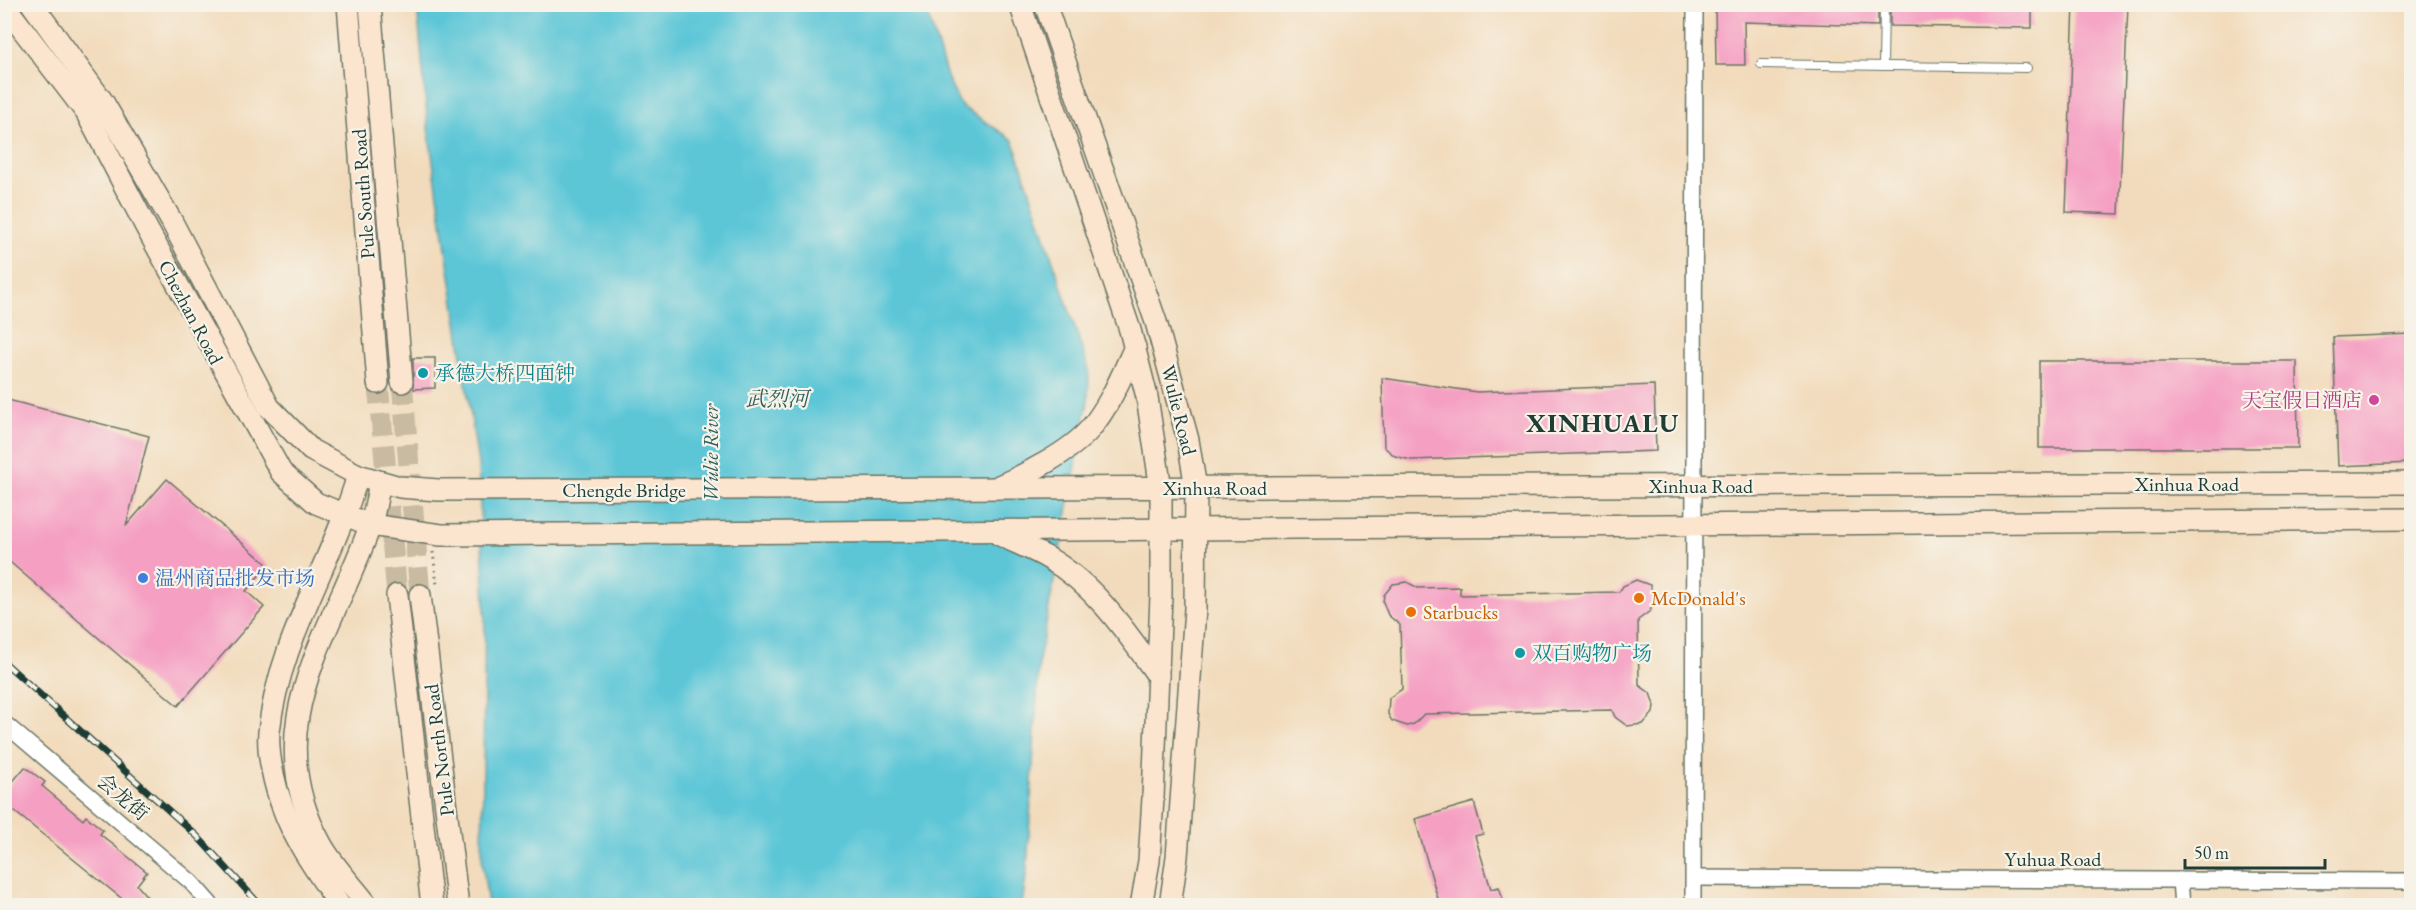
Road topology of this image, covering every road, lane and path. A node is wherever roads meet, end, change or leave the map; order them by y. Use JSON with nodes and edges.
{"nodes":[{"id":1,"x":32,"y":4,"type":"edge"},
{"id":2,"x":348,"y":4,"type":"edge"},
{"id":3,"x":370,"y":4,"type":"edge"},
{"id":4,"x":1020,"y":4,"type":"edge"},
{"id":5,"x":1045,"y":4,"type":"edge"},
{"id":6,"x":1695,"y":4,"type":"edge"},
{"id":7,"x":1884,"y":4,"type":"edge"},
{"id":8,"x":4,"y":5,"type":"edge"},
{"id":9,"x":1761,"y":64,"type":"dead end"},
{"id":10,"x":1883,"y":66,"type":"junction"},
{"id":11,"x":2027,"y":68,"type":"dead end"},
{"id":12,"x":1135,"y":347,"type":"junction"},
{"id":13,"x":402,"y":382,"type":"tunnel mouth"},
{"id":14,"x":378,"y":383,"type":"tunnel mouth"},
{"id":15,"x":358,"y":475,"type":"junction"},
{"id":16,"x":380,"y":482,"type":"junction"},
{"id":17,"x":2412,"y":483,"type":"edge"},
{"id":18,"x":1694,"y":486,"type":"junction"},
{"id":19,"x":1196,"y":488,"type":"junction"},
{"id":20,"x":1161,"y":489,"type":"junction"},
{"id":21,"x":438,"y":490,"type":"joint"},
{"id":22,"x":990,"y":490,"type":"junction"},
{"id":23,"x":346,"y":515,"type":"junction"},
{"id":24,"x":2412,"y":519,"type":"edge"},
{"id":25,"x":370,"y":525,"type":"junction"},
{"id":26,"x":1694,"y":526,"type":"junction"},
{"id":27,"x":1161,"y":530,"type":"junction"},
{"id":28,"x":1196,"y":530,"type":"junction"},
{"id":29,"x":992,"y":531,"type":"junction"},
{"id":30,"x":397,"y":595,"type":"tunnel mouth"},
{"id":31,"x":420,"y":595,"type":"tunnel mouth"},
{"id":32,"x":1158,"y":676,"type":"junction"},
{"id":33,"x":4,"y":723,"type":"edge"},
{"id":34,"x":1694,"y":878,"type":"junction"},
{"id":35,"x":2180,"y":880,"type":"junction"},
{"id":36,"x":2412,"y":881,"type":"edge"},
{"id":37,"x":212,"y":906,"type":"edge"},
{"id":38,"x":340,"y":906,"type":"edge"},
{"id":39,"x":368,"y":906,"type":"edge"},
{"id":40,"x":432,"y":906,"type":"edge"},
{"id":41,"x":458,"y":906,"type":"edge"},
{"id":42,"x":1141,"y":906,"type":"edge"},
{"id":43,"x":1170,"y":906,"type":"edge"},
{"id":44,"x":1693,"y":906,"type":"edge"},
{"id":45,"x":2182,"y":906,"type":"edge"}],
"edges":[{"from":1,"to":15,"type":"main road","name":"Chezhan Road"},
{"from":2,"to":14,"type":"main road","name":"Pule South Road"},
{"from":3,"to":13,"type":"main road","name":"Pule South Road"},
{"from":4,"to":12,"type":"main road","name":"Wulie Road"},
{"from":5,"to":19,"type":"main road","name":"Wulie Road"},
{"from":6,"to":18,"type":"street"},
{"from":7,"to":10,"type":"lane"},
{"from":8,"to":23,"type":"main road","name":"Chezhan Road"},
{"from":9,"to":10,"type":"lane"},
{"from":10,"to":11,"type":"lane"},
{"from":12,"to":20,"type":"main road","name":"Wulie Road"},
{"from":12,"to":22,"type":"main road"},
{"from":15,"to":16,"type":"main road","name":"Chezhan Road"},
{"from":15,"to":23,"type":"main road"},
{"from":16,"to":21,"type":"main road","name":"Chezhan Road"},
{"from":16,"to":25,"type":"main road"},
{"from":17,"to":18,"type":"main road","name":"Xinhua Road"},
{"from":18,"to":19,"type":"main road","name":"Xinhua Road"},
{"from":18,"to":26,"type":"street"},
{"from":19,"to":20,"type":"main road","name":"Xinhua Road"},
{"from":19,"to":28,"type":"main road","name":"Wulie Road"},
{"from":20,"to":22,"type":"main road","name":"Xinhua Road"},
{"from":20,"to":27,"type":"main road","name":"Wulie Road"},
{"from":21,"to":22,"type":"main road","name":"Chengde Bridge"},
{"from":23,"to":25,"type":"main road","name":"Chezhan Road"},
{"from":23,"to":38,"type":"main road"},
{"from":24,"to":26,"type":"main road","name":"Xinhua Road"},
{"from":25,"to":29,"type":"main road","name":"Chezhan Road"},
{"from":25,"to":39,"type":"main road"},
{"from":26,"to":28,"type":"main road","name":"Xinhua Road"},
{"from":26,"to":34,"type":"street"},
{"from":27,"to":28,"type":"main road","name":"Xinhua Road"},
{"from":27,"to":29,"type":"main road","name":"Xinhua Road"},
{"from":27,"to":32,"type":"main road","name":"Wulie Road"},
{"from":28,"to":43,"type":"main road","name":"Wulie Road"},
{"from":29,"to":32,"type":"main road"},
{"from":30,"to":40,"type":"main road","name":"Pule North Road"},
{"from":31,"to":41,"type":"main road","name":"Pule North Road"},
{"from":32,"to":42,"type":"main road","name":"Wulie Road"},
{"from":33,"to":37,"type":"street","name":"会龙街"},
{"from":34,"to":35,"type":"street","name":"Yuhua Road"},
{"from":34,"to":44,"type":"street"},
{"from":35,"to":36,"type":"street","name":"Yuhua Road"},
{"from":35,"to":45,"type":"street"}]}
